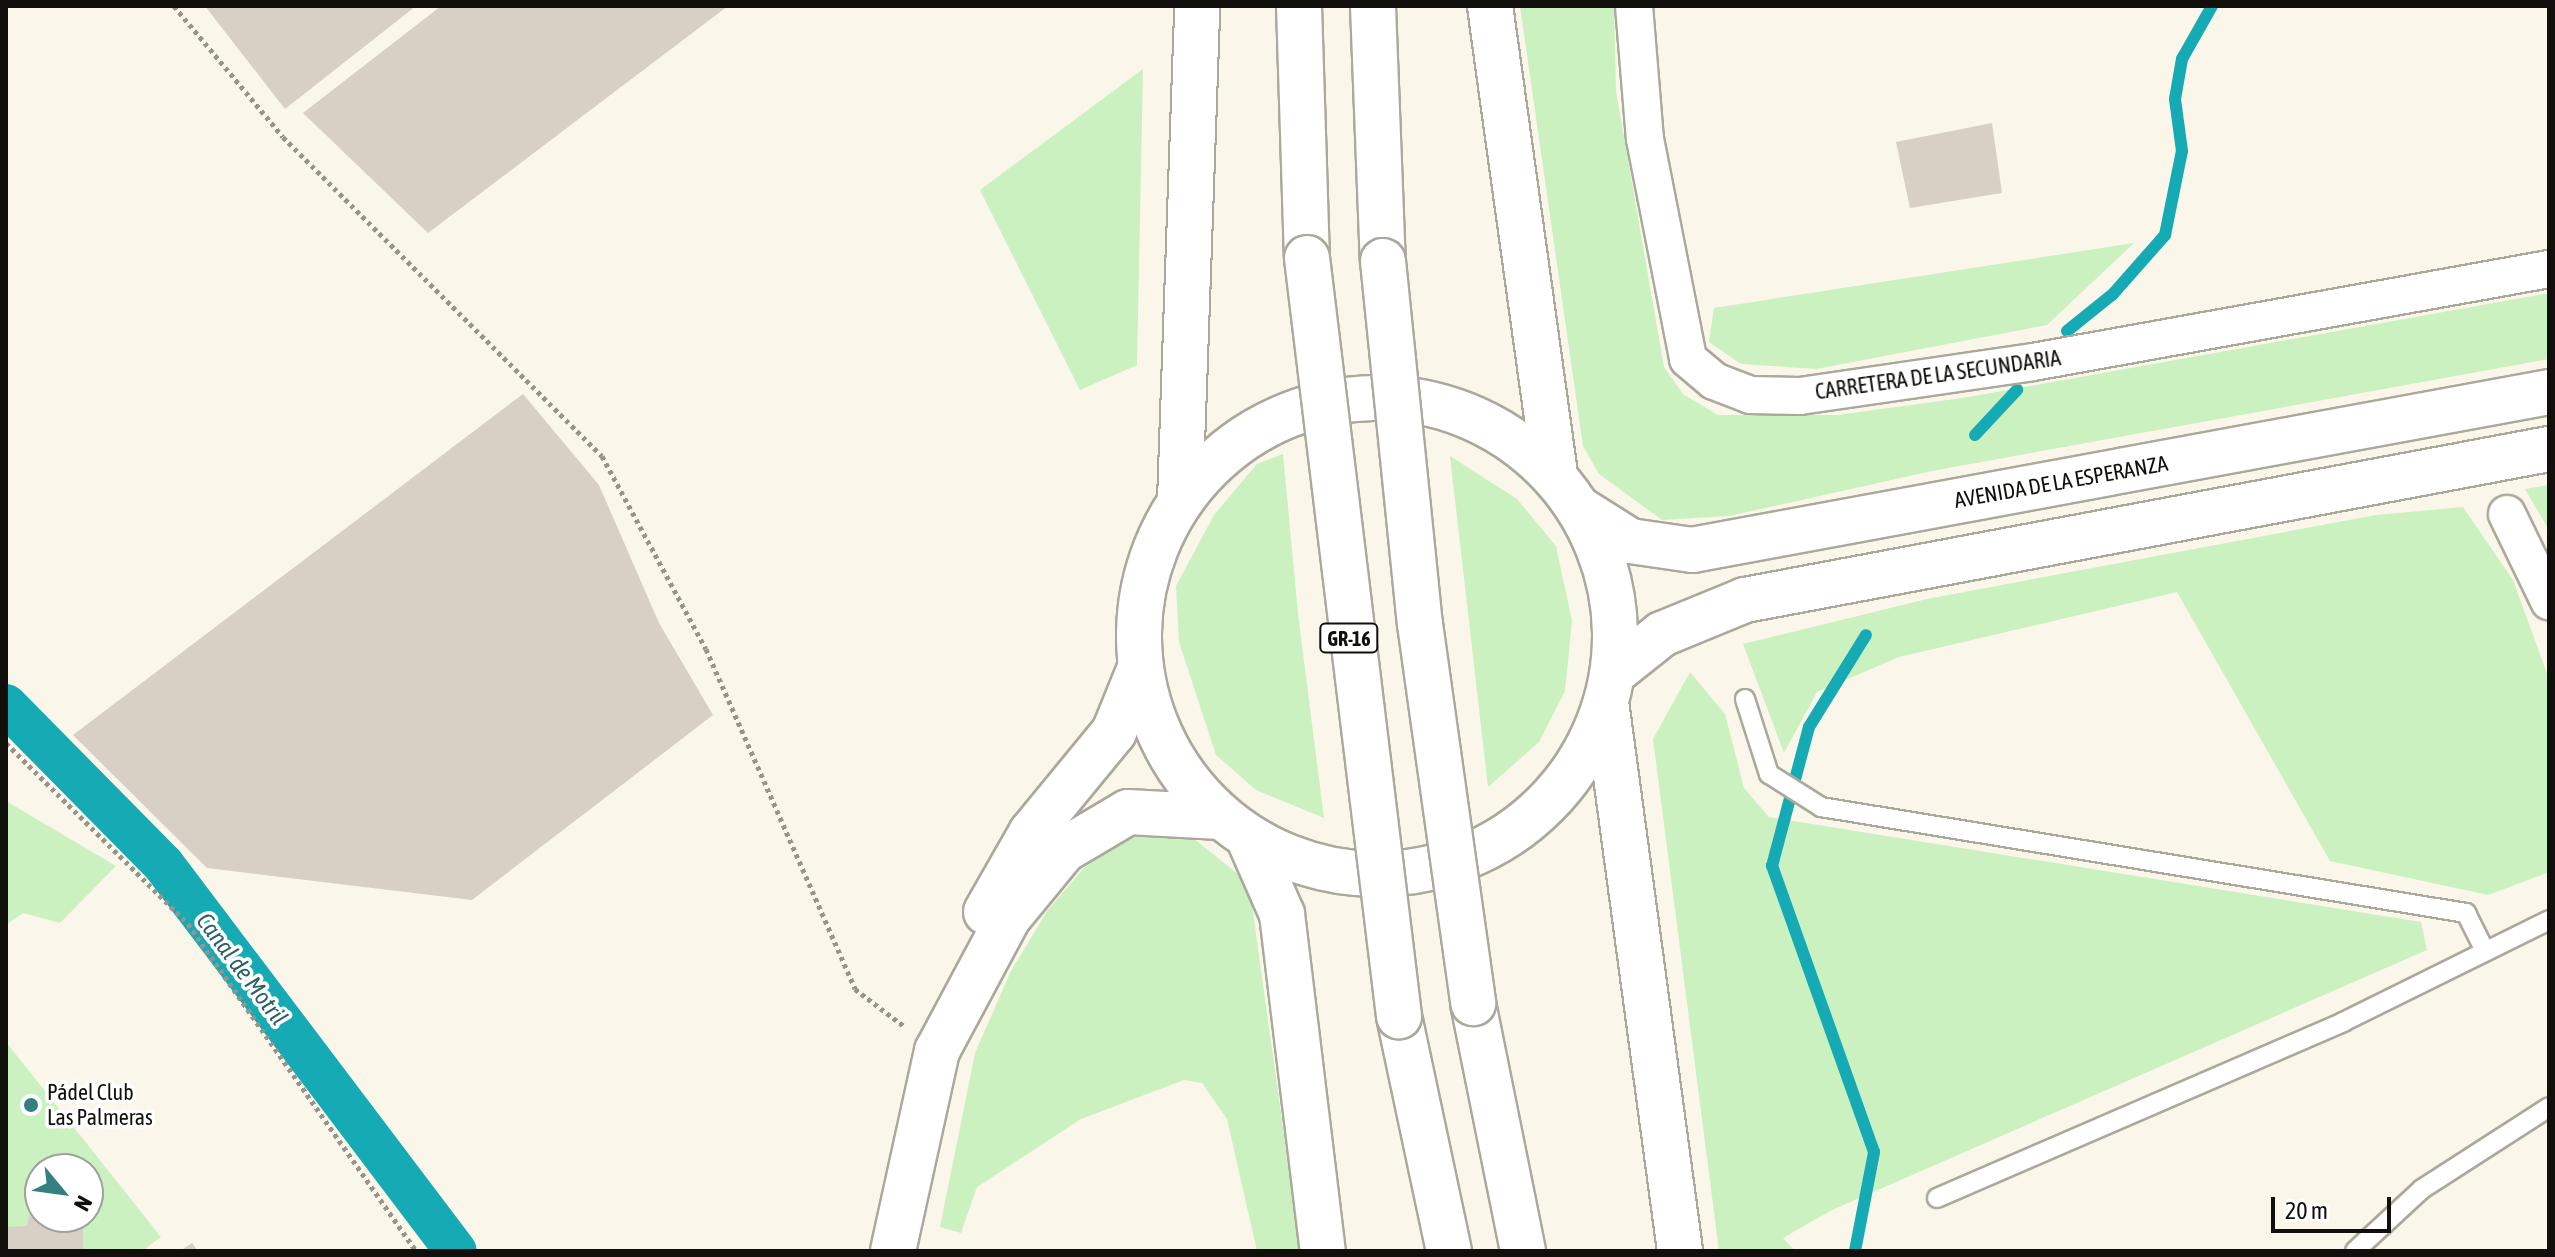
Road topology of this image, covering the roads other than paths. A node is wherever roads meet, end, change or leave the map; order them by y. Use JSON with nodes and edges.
{"nodes":[{"id":1,"x":1197,"y":6,"type":"edge"},
{"id":2,"x":1299,"y":6,"type":"edge"},
{"id":3,"x":1373,"y":6,"type":"edge"},
{"id":4,"x":1490,"y":6,"type":"edge"},
{"id":5,"x":1634,"y":6,"type":"edge"},
{"id":6,"x":2549,"y":269,"type":"edge"},
{"id":7,"x":2549,"y":392,"type":"edge"},
{"id":8,"x":2549,"y":449,"type":"edge"},
{"id":9,"x":1555,"y":475,"type":"junction"},
{"id":10,"x":1180,"y":501,"type":"junction"},
{"id":11,"x":1581,"y":510,"type":"junction"},
{"id":12,"x":2507,"y":514,"type":"dead end"},
{"id":13,"x":2549,"y":601,"type":"edge"},
{"id":14,"x":1140,"y":668,"type":"junction"},
{"id":15,"x":1610,"y":687,"type":"junction"},
{"id":16,"x":1745,"y":699,"type":"dead end"},
{"id":17,"x":1235,"y":828,"type":"junction"},
{"id":18,"x":2549,"y":920,"type":"edge"},
{"id":19,"x":2485,"y":951,"type":"junction"},
{"id":20,"x":955,"y":1009,"type":"junction"},
{"id":21,"x":2549,"y":1107,"type":"edge"},
{"id":22,"x":1937,"y":1198,"type":"dead end"},
{"id":23,"x":893,"y":1251,"type":"edge"},
{"id":24,"x":1323,"y":1251,"type":"edge"},
{"id":25,"x":1449,"y":1251,"type":"edge"},
{"id":26,"x":1523,"y":1251,"type":"edge"},
{"id":27,"x":1680,"y":1251,"type":"edge"},
{"id":28,"x":2355,"y":1251,"type":"edge"}],
"edges":[{"from":1,"to":10,"type":"main road"},
{"from":2,"to":25,"type":"main road","number":"GR-16","bridge":true},
{"from":3,"to":26,"type":"main road","bridge":true},
{"from":4,"to":9,"type":"main road"},
{"from":5,"to":6,"type":"street","name":"CARRETERA DE LA SECUNDARIA"},
{"from":7,"to":11,"type":"main road","name":"AVENIDA DE LA ESPERANZA"},
{"from":8,"to":15,"type":"main road"},
{"from":9,"to":10,"type":"main road"},
{"from":9,"to":11,"type":"main road"},
{"from":10,"to":14,"type":"main road"},
{"from":11,"to":15,"type":"main road"},
{"from":12,"to":13,"type":"street"},
{"from":14,"to":17,"type":"main road"},
{"from":14,"to":20,"type":"main road"},
{"from":15,"to":17,"type":"main road"},
{"from":15,"to":27,"type":"main road"},
{"from":16,"to":19,"type":"lane"},
{"from":17,"to":20,"type":"main road"},
{"from":17,"to":24,"type":"main road"},
{"from":18,"to":19,"type":"lane"},
{"from":19,"to":22,"type":"lane"},
{"from":20,"to":23,"type":"main road"},
{"from":21,"to":28,"type":"lane"}]}
